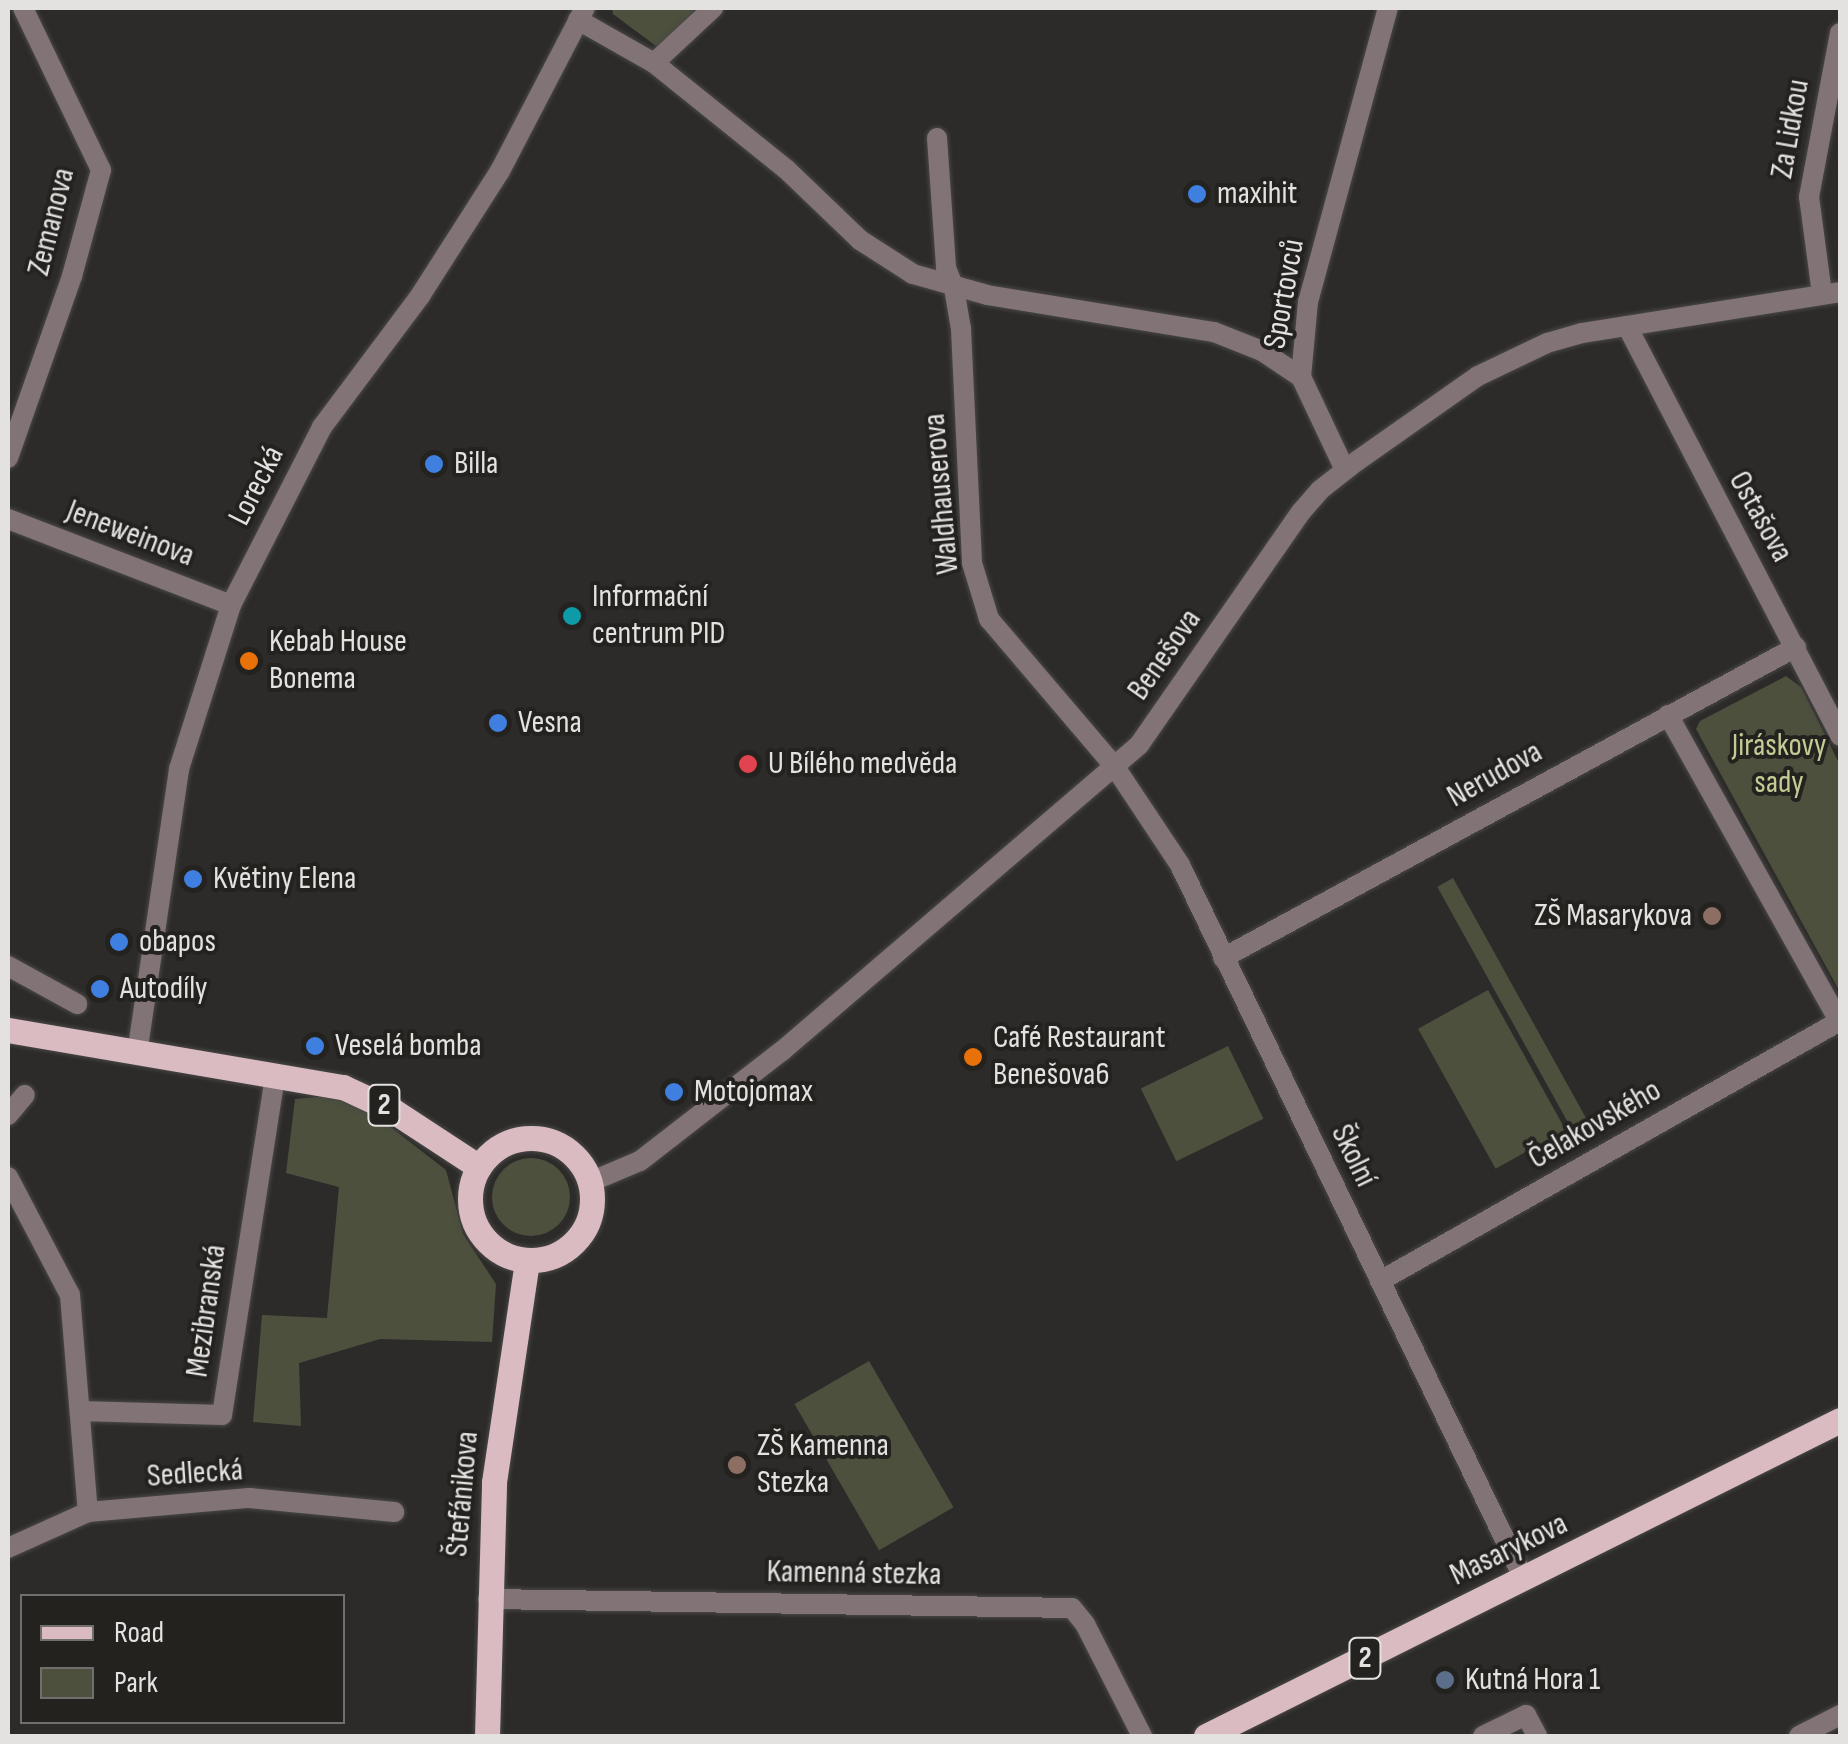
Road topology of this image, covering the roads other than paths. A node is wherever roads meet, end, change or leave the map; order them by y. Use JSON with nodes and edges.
{"nodes":[{"id":1,"x":23,"y":8,"type":"edge"},
{"id":2,"x":713,"y":8,"type":"edge"},
{"id":3,"x":1388,"y":8,"type":"edge"},
{"id":4,"x":582,"y":14,"type":"edge"},
{"id":5,"x":1840,"y":34,"type":"edge"},
{"id":6,"x":654,"y":64,"type":"junction"},
{"id":7,"x":937,"y":138,"type":"dead end"},
{"id":8,"x":954,"y":288,"type":"junction"},
{"id":9,"x":1831,"y":293,"type":"edge"},
{"id":10,"x":1627,"y":326,"type":"junction"},
{"id":11,"x":1301,"y":378,"type":"junction"},
{"id":12,"x":8,"y":458,"type":"edge"},
{"id":13,"x":1344,"y":470,"type":"junction"},
{"id":14,"x":8,"y":519,"type":"edge"},
{"id":15,"x":231,"y":605,"type":"junction"},
{"id":16,"x":1796,"y":647,"type":"junction"},
{"id":17,"x":1668,"y":715,"type":"junction"},
{"id":18,"x":1840,"y":736,"type":"edge"},
{"id":19,"x":1115,"y":768,"type":"junction"},
{"id":20,"x":1222,"y":958,"type":"junction"},
{"id":21,"x":8,"y":966,"type":"edge"},
{"id":22,"x":78,"y":1004,"type":"dead end"},
{"id":23,"x":1840,"y":1021,"type":"edge"},
{"id":24,"x":8,"y":1030,"type":"edge"},
{"id":25,"x":137,"y":1054,"type":"junction"},
{"id":26,"x":275,"y":1076,"type":"junction"},
{"id":27,"x":25,"y":1095,"type":"dead end"},
{"id":28,"x":8,"y":1115,"type":"edge"},
{"id":29,"x":479,"y":1167,"type":"junction"},
{"id":30,"x":8,"y":1177,"type":"edge"},
{"id":31,"x":590,"y":1182,"type":"junction"},
{"id":32,"x":526,"y":1260,"type":"junction"},
{"id":33,"x":1380,"y":1282,"type":"junction"},
{"id":34,"x":80,"y":1411,"type":"junction"},
{"id":35,"x":1840,"y":1420,"type":"edge"},
{"id":36,"x":88,"y":1512,"type":"junction"},
{"id":37,"x":394,"y":1512,"type":"dead end"},
{"id":38,"x":8,"y":1548,"type":"edge"},
{"id":39,"x":1524,"y":1578,"type":"junction"},
{"id":40,"x":488,"y":1599,"type":"junction"},
{"id":41,"x":1834,"y":1725,"type":"edge"},
{"id":42,"x":487,"y":1736,"type":"edge"},
{"id":43,"x":1142,"y":1736,"type":"edge"},
{"id":44,"x":1206,"y":1736,"type":"edge"},
{"id":45,"x":1483,"y":1736,"type":"edge"},
{"id":46,"x":1536,"y":1736,"type":"edge"},
{"id":47,"x":1800,"y":1736,"type":"edge"}],
"edges":[{"from":1,"to":12,"type":"street","name":"Zemanova"},
{"from":2,"to":6,"type":"street"},
{"from":3,"to":11,"type":"street","name":"Sportovců"},
{"from":4,"to":6,"type":"street"},
{"from":4,"to":15,"type":"street","name":"Lorecká"},
{"from":5,"to":9,"type":"street","name":"Za Lidkou"},
{"from":6,"to":8,"type":"street"},
{"from":7,"to":8,"type":"street","name":"Waldhauserova"},
{"from":8,"to":11,"type":"street"},
{"from":8,"to":19,"type":"street","name":"Waldhauserova"},
{"from":9,"to":10,"type":"street","name":"Benešova"},
{"from":10,"to":13,"type":"street","name":"Benešova"},
{"from":10,"to":16,"type":"street","name":"Ostašova"},
{"from":11,"to":13,"type":"street","name":"Sportovců"},
{"from":13,"to":19,"type":"street","name":"Benešova"},
{"from":14,"to":15,"type":"street","name":"Jeneweinova"},
{"from":15,"to":25,"type":"street","name":"Lorecká"},
{"from":16,"to":17,"type":"street","name":"Nerudova"},
{"from":16,"to":18,"type":"street","name":"Ostašova"},
{"from":17,"to":20,"type":"street","name":"Nerudova"},
{"from":17,"to":23,"type":"street"},
{"from":19,"to":20,"type":"street","name":"Školní"},
{"from":19,"to":31,"type":"street","name":"Benešova"},
{"from":20,"to":33,"type":"street","name":"Školní"},
{"from":21,"to":22,"type":"street"},
{"from":23,"to":33,"type":"street","name":"Čelakovského"},
{"from":24,"to":25,"type":"main road","number":"2"},
{"from":25,"to":26,"type":"main road","number":"2"},
{"from":26,"to":29,"type":"main road","number":"2"},
{"from":26,"to":34,"type":"street","name":"Mezibranská"},
{"from":27,"to":28,"type":"street"},
{"from":29,"to":31,"type":"main road"},
{"from":29,"to":32,"type":"main road"},
{"from":30,"to":34,"type":"street"},
{"from":31,"to":32,"type":"main road"},
{"from":32,"to":40,"type":"main road","name":"Štefánikova"},
{"from":33,"to":39,"type":"street","name":"Školní"},
{"from":34,"to":36,"type":"street"},
{"from":35,"to":39,"type":"main road","name":"Masarykova","number":"2"},
{"from":36,"to":37,"type":"street","name":"Sedlecká"},
{"from":36,"to":38,"type":"street","name":"Sedlecká"},
{"from":39,"to":44,"type":"main road","name":"Masarykova","number":"2"},
{"from":40,"to":42,"type":"main road","name":"Štefánikova"},
{"from":40,"to":43,"type":"street","name":"Kamenná stezka"},
{"from":41,"to":47,"type":"street"},
{"from":45,"to":46,"type":"street"}]}
